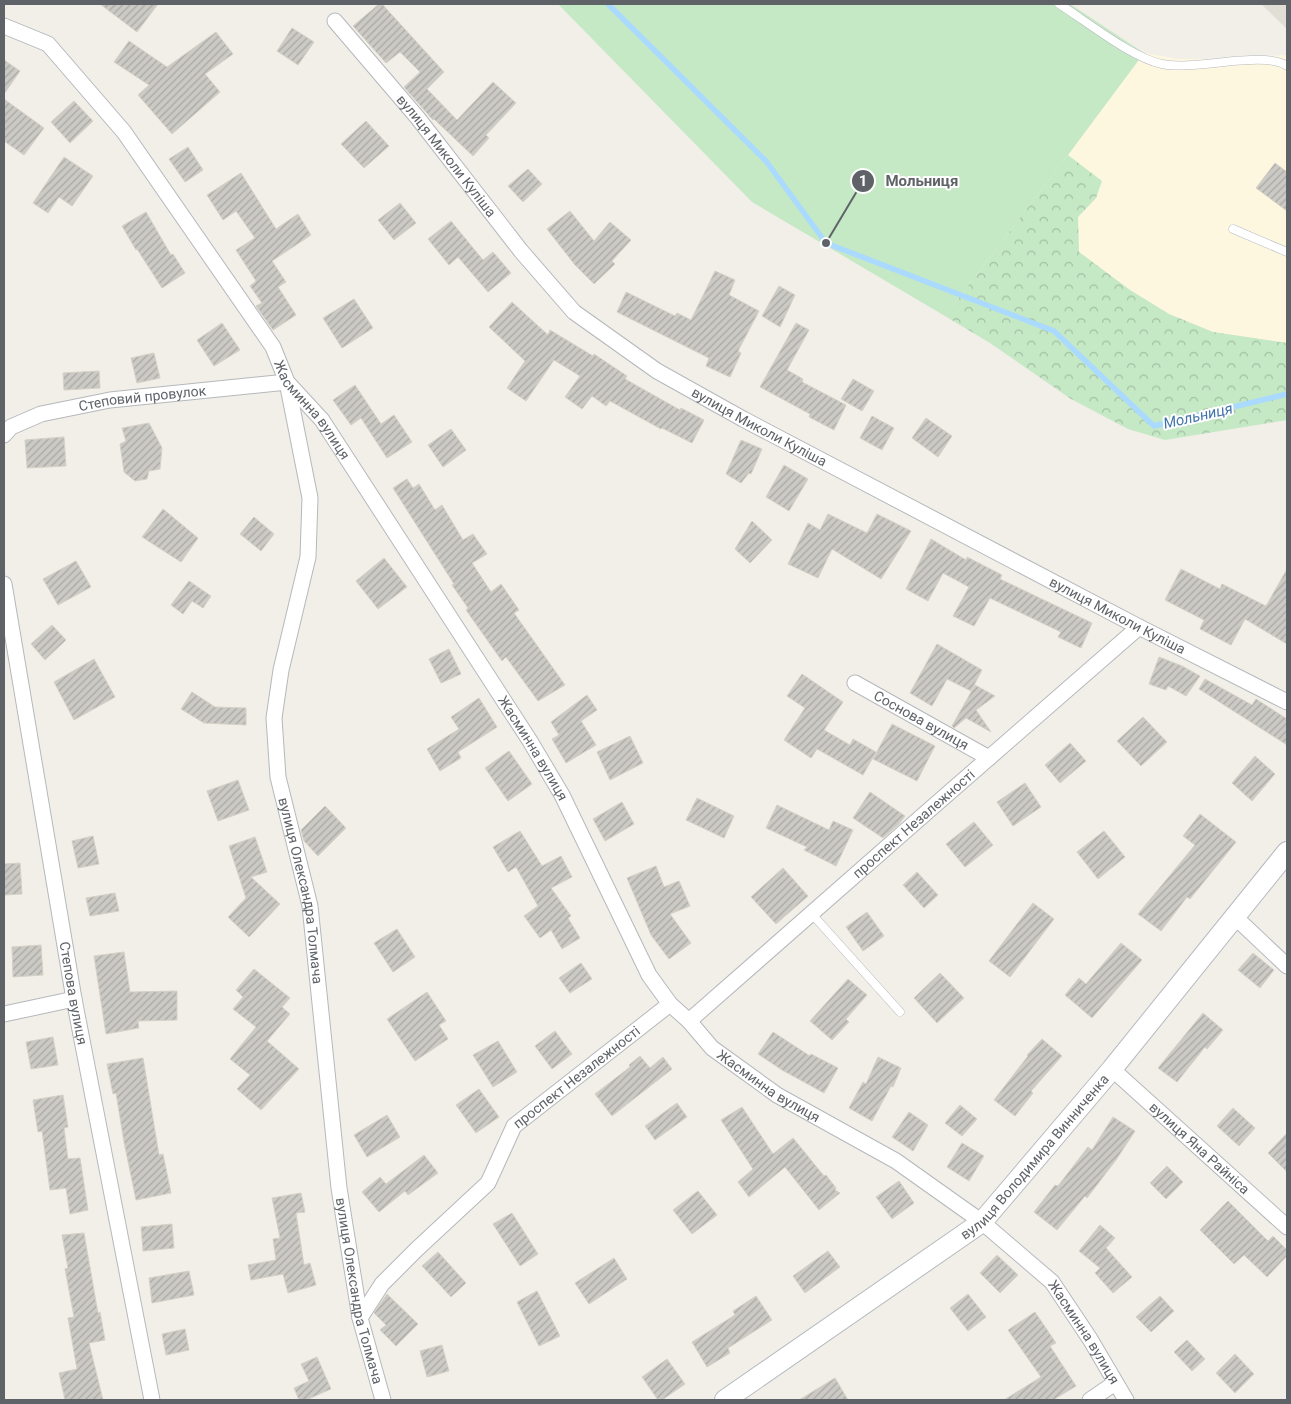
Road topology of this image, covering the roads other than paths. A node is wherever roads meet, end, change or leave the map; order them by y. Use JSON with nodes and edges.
{"nodes":[{"id":1,"x":1059,"y":4,"type":"edge"},
{"id":2,"x":335,"y":21,"type":"dead end"},
{"id":3,"x":4,"y":26,"type":"edge"},
{"id":4,"x":1287,"y":66,"type":"edge"},
{"id":5,"x":1233,"y":229,"type":"dead end"},
{"id":6,"x":1287,"y":252,"type":"edge"},
{"id":7,"x":287,"y":382,"type":"junction"},
{"id":8,"x":4,"y":435,"type":"edge"},
{"id":9,"x":4,"y":584,"type":"edge"},
{"id":10,"x":1140,"y":627,"type":"junction"},
{"id":11,"x":855,"y":683,"type":"dead end"},
{"id":12,"x":1287,"y":702,"type":"edge"},
{"id":13,"x":989,"y":758,"type":"junction"},
{"id":14,"x":1287,"y":852,"type":"edge"},
{"id":15,"x":811,"y":913,"type":"junction"},
{"id":16,"x":1234,"y":916,"type":"junction"},
{"id":17,"x":1287,"y":966,"type":"edge"},
{"id":18,"x":74,"y":999,"type":"junction"},
{"id":19,"x":670,"y":1004,"type":"junction"},
{"id":20,"x":900,"y":1012,"type":"dead end"},
{"id":21,"x":4,"y":1014,"type":"edge"},
{"id":22,"x":689,"y":1021,"type":"junction"},
{"id":23,"x":1112,"y":1069,"type":"junction"},
{"id":24,"x":982,"y":1222,"type":"junction"},
{"id":25,"x":1287,"y":1227,"type":"edge"},
{"id":26,"x":360,"y":1318,"type":"junction"},
{"id":27,"x":1115,"y":1383,"type":"junction"},
{"id":28,"x":152,"y":1400,"type":"edge"},
{"id":29,"x":383,"y":1400,"type":"edge"},
{"id":30,"x":725,"y":1400,"type":"edge"},
{"id":31,"x":1090,"y":1400,"type":"edge"},
{"id":32,"x":1126,"y":1400,"type":"edge"}],
"edges":[{"from":1,"to":4,"type":"lane"},
{"from":2,"to":10,"type":"street","name":"вулиця Миколи Куліша"},
{"from":3,"to":7,"type":"street","name":"Жасминна вулиця"},
{"from":5,"to":6,"type":"lane"},
{"from":7,"to":8,"type":"street","name":"Степовий провулок"},
{"from":7,"to":19,"type":"street","name":"Жасминна вулиця"},
{"from":7,"to":26,"type":"street","name":"вулиця Олександра Толмача"},
{"from":9,"to":18,"type":"street","name":"Степова вулиця"},
{"from":10,"to":12,"type":"street","name":"вулиця Миколи Куліша"},
{"from":10,"to":13,"type":"street","name":"проспект Незалежності"},
{"from":11,"to":13,"type":"street","name":"Соснова вулиця"},
{"from":13,"to":15,"type":"street","name":"проспект Незалежності"},
{"from":14,"to":16,"type":"main road","name":"вулиця Володимира Винниченка"},
{"from":15,"to":20,"type":"lane"},
{"from":15,"to":22,"type":"street","name":"проспект Незалежності"},
{"from":16,"to":17,"type":"street"},
{"from":16,"to":23,"type":"main road","name":"вулиця Володимира Винниченка"},
{"from":18,"to":21,"type":"street"},
{"from":18,"to":28,"type":"street","name":"Степова вулиця"},
{"from":19,"to":22,"type":"street","name":"Жасминна вулиця"},
{"from":19,"to":26,"type":"street","name":"проспект Незалежності"},
{"from":22,"to":24,"type":"street","name":"Жасминна вулиця"},
{"from":23,"to":24,"type":"main road","name":"вулиця Володимира Винниченка"},
{"from":23,"to":25,"type":"street","name":"вулиця Яна Райніса"},
{"from":24,"to":27,"type":"street","name":"Жасминна вулиця"},
{"from":24,"to":30,"type":"main road","name":"вулиця Володимира Винниченка"},
{"from":26,"to":29,"type":"street","name":"вулиця Олександра Толмача"},
{"from":27,"to":31,"type":"street"},
{"from":27,"to":32,"type":"street","name":"Жасминна вулиця"}]}
